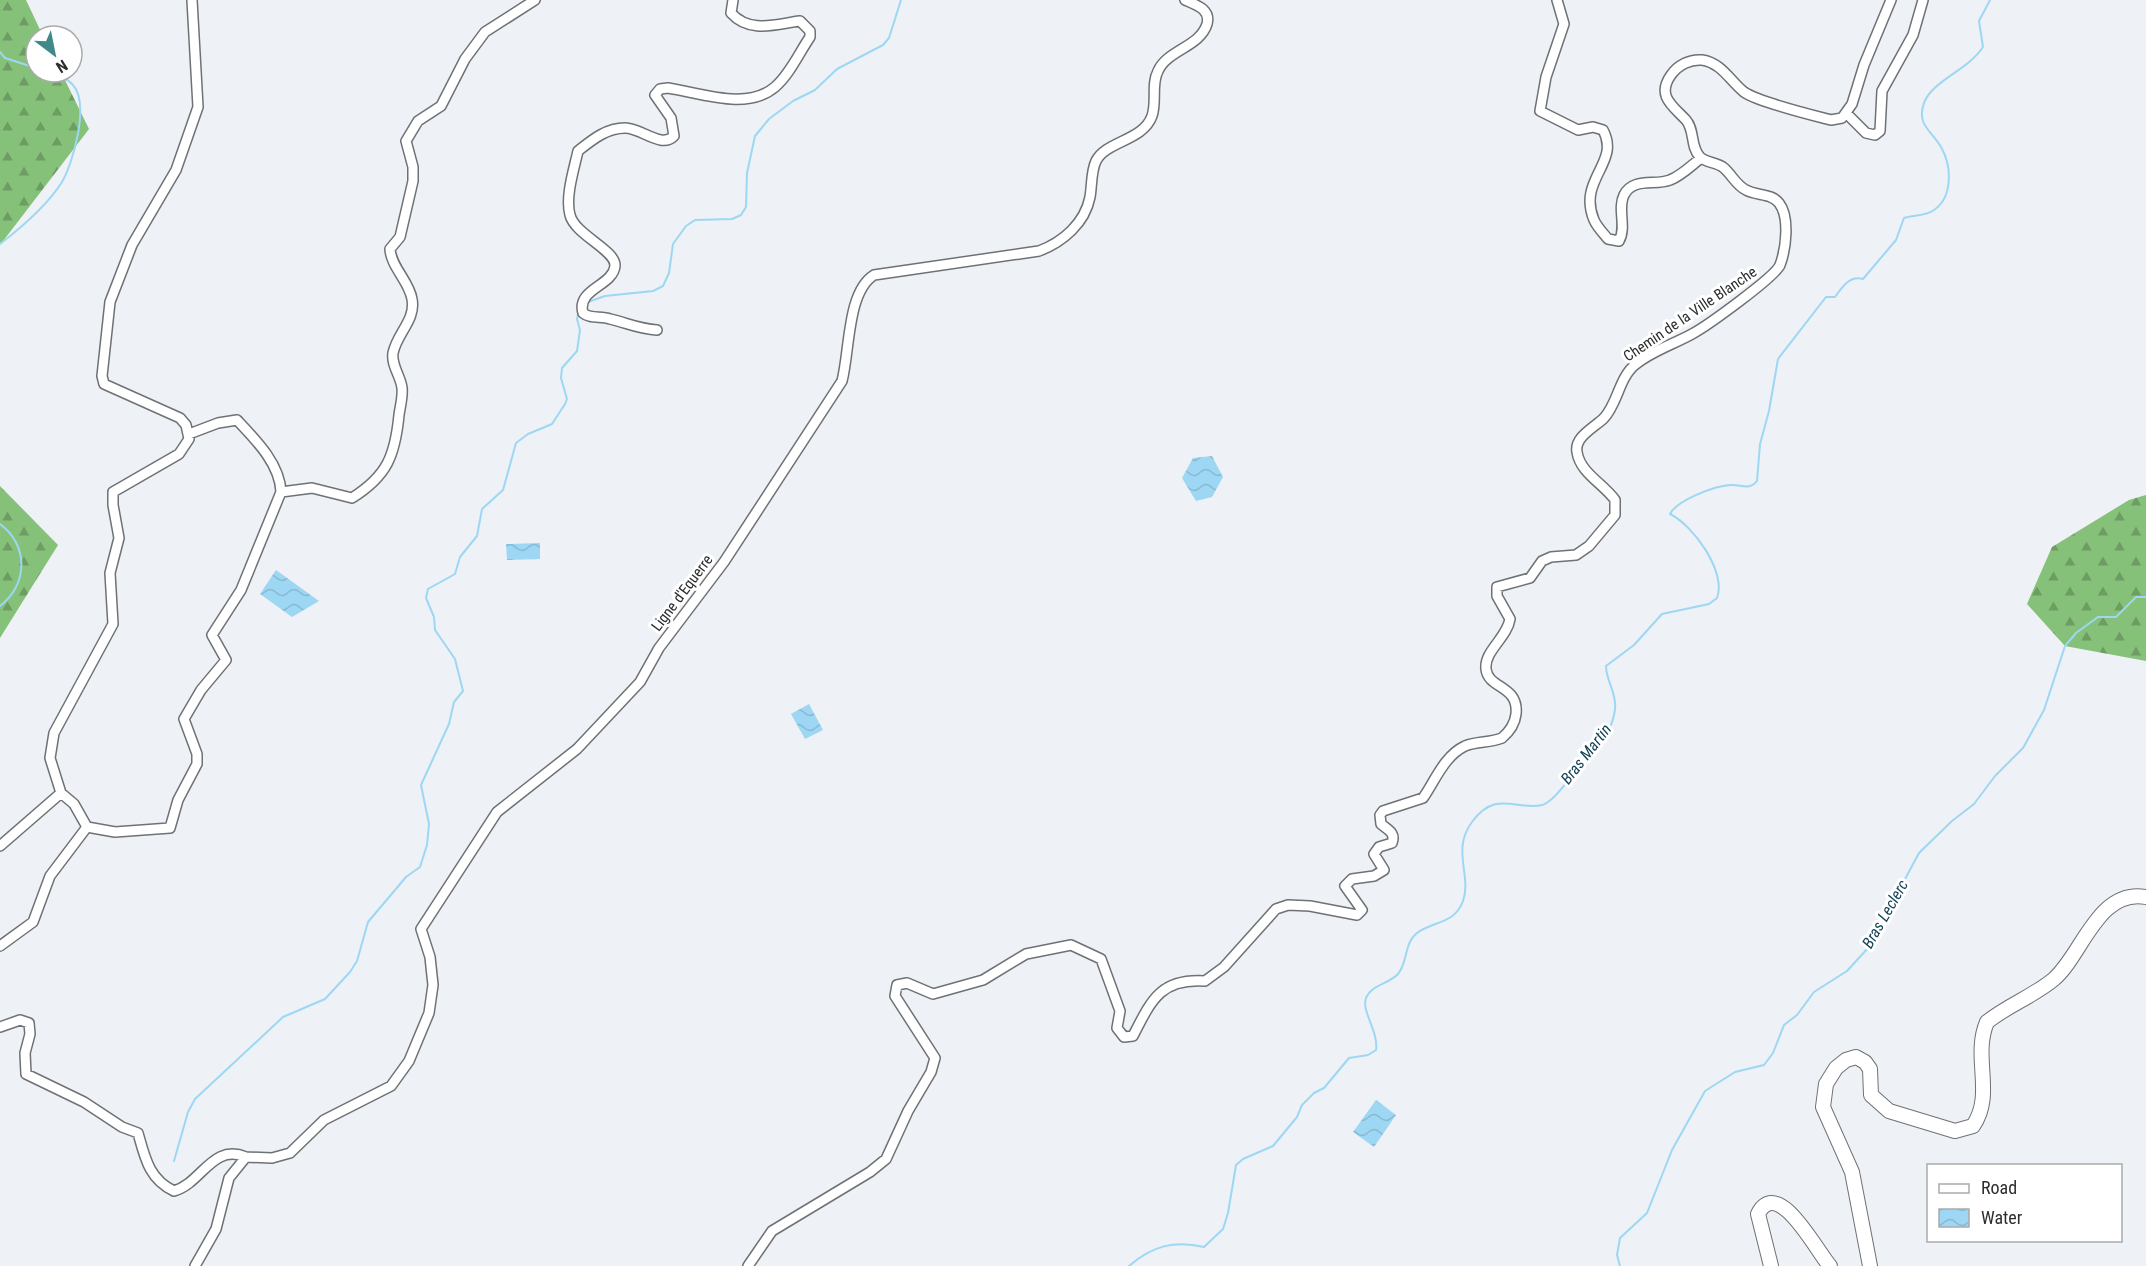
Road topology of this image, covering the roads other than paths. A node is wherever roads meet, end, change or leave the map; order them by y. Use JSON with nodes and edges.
{"nodes":[{"id":1,"x":192,"y":0,"type":"edge"},
{"id":2,"x":535,"y":0,"type":"edge"},
{"id":3,"x":733,"y":0,"type":"edge"},
{"id":4,"x":1185,"y":0,"type":"edge"},
{"id":5,"x":1557,"y":0,"type":"edge"},
{"id":6,"x":1891,"y":0,"type":"edge"},
{"id":7,"x":1923,"y":0,"type":"edge"},
{"id":8,"x":1846,"y":113,"type":"junction"},
{"id":9,"x":1701,"y":158,"type":"junction"},
{"id":10,"x":657,"y":330,"type":"dead end"},
{"id":11,"x":189,"y":434,"type":"junction"},
{"id":12,"x":281,"y":492,"type":"junction"},
{"id":13,"x":61,"y":793,"type":"junction"},
{"id":14,"x":87,"y":827,"type":"junction"},
{"id":15,"x":0,"y":846,"type":"edge"},
{"id":16,"x":2146,"y":897,"type":"edge"},
{"id":17,"x":0,"y":946,"type":"edge"},
{"id":18,"x":0,"y":1027,"type":"edge"},
{"id":19,"x":246,"y":1157,"type":"junction"},
{"id":20,"x":195,"y":1266,"type":"edge"},
{"id":21,"x":748,"y":1266,"type":"edge"},
{"id":22,"x":1771,"y":1266,"type":"edge"},
{"id":23,"x":1830,"y":1266,"type":"edge"},
{"id":24,"x":1869,"y":1266,"type":"edge"}],
"edges":[{"from":1,"to":11,"type":"street"},
{"from":2,"to":12,"type":"street"},
{"from":3,"to":10,"type":"street"},
{"from":4,"to":19,"type":"street","name":"Ligne d'Equerre"},
{"from":5,"to":9,"type":"street"},
{"from":6,"to":8,"type":"street"},
{"from":7,"to":8,"type":"street"},
{"from":8,"to":9,"type":"street"},
{"from":9,"to":21,"type":"street","name":"Chemin de la Ville Blanche"},
{"from":11,"to":12,"type":"street"},
{"from":11,"to":13,"type":"street"},
{"from":12,"to":14,"type":"street"},
{"from":13,"to":14,"type":"street"},
{"from":13,"to":15,"type":"street"},
{"from":14,"to":17,"type":"street"},
{"from":16,"to":24,"type":"main road"},
{"from":18,"to":19,"type":"street"},
{"from":19,"to":20,"type":"street"},
{"from":22,"to":23,"type":"main road"}]}
